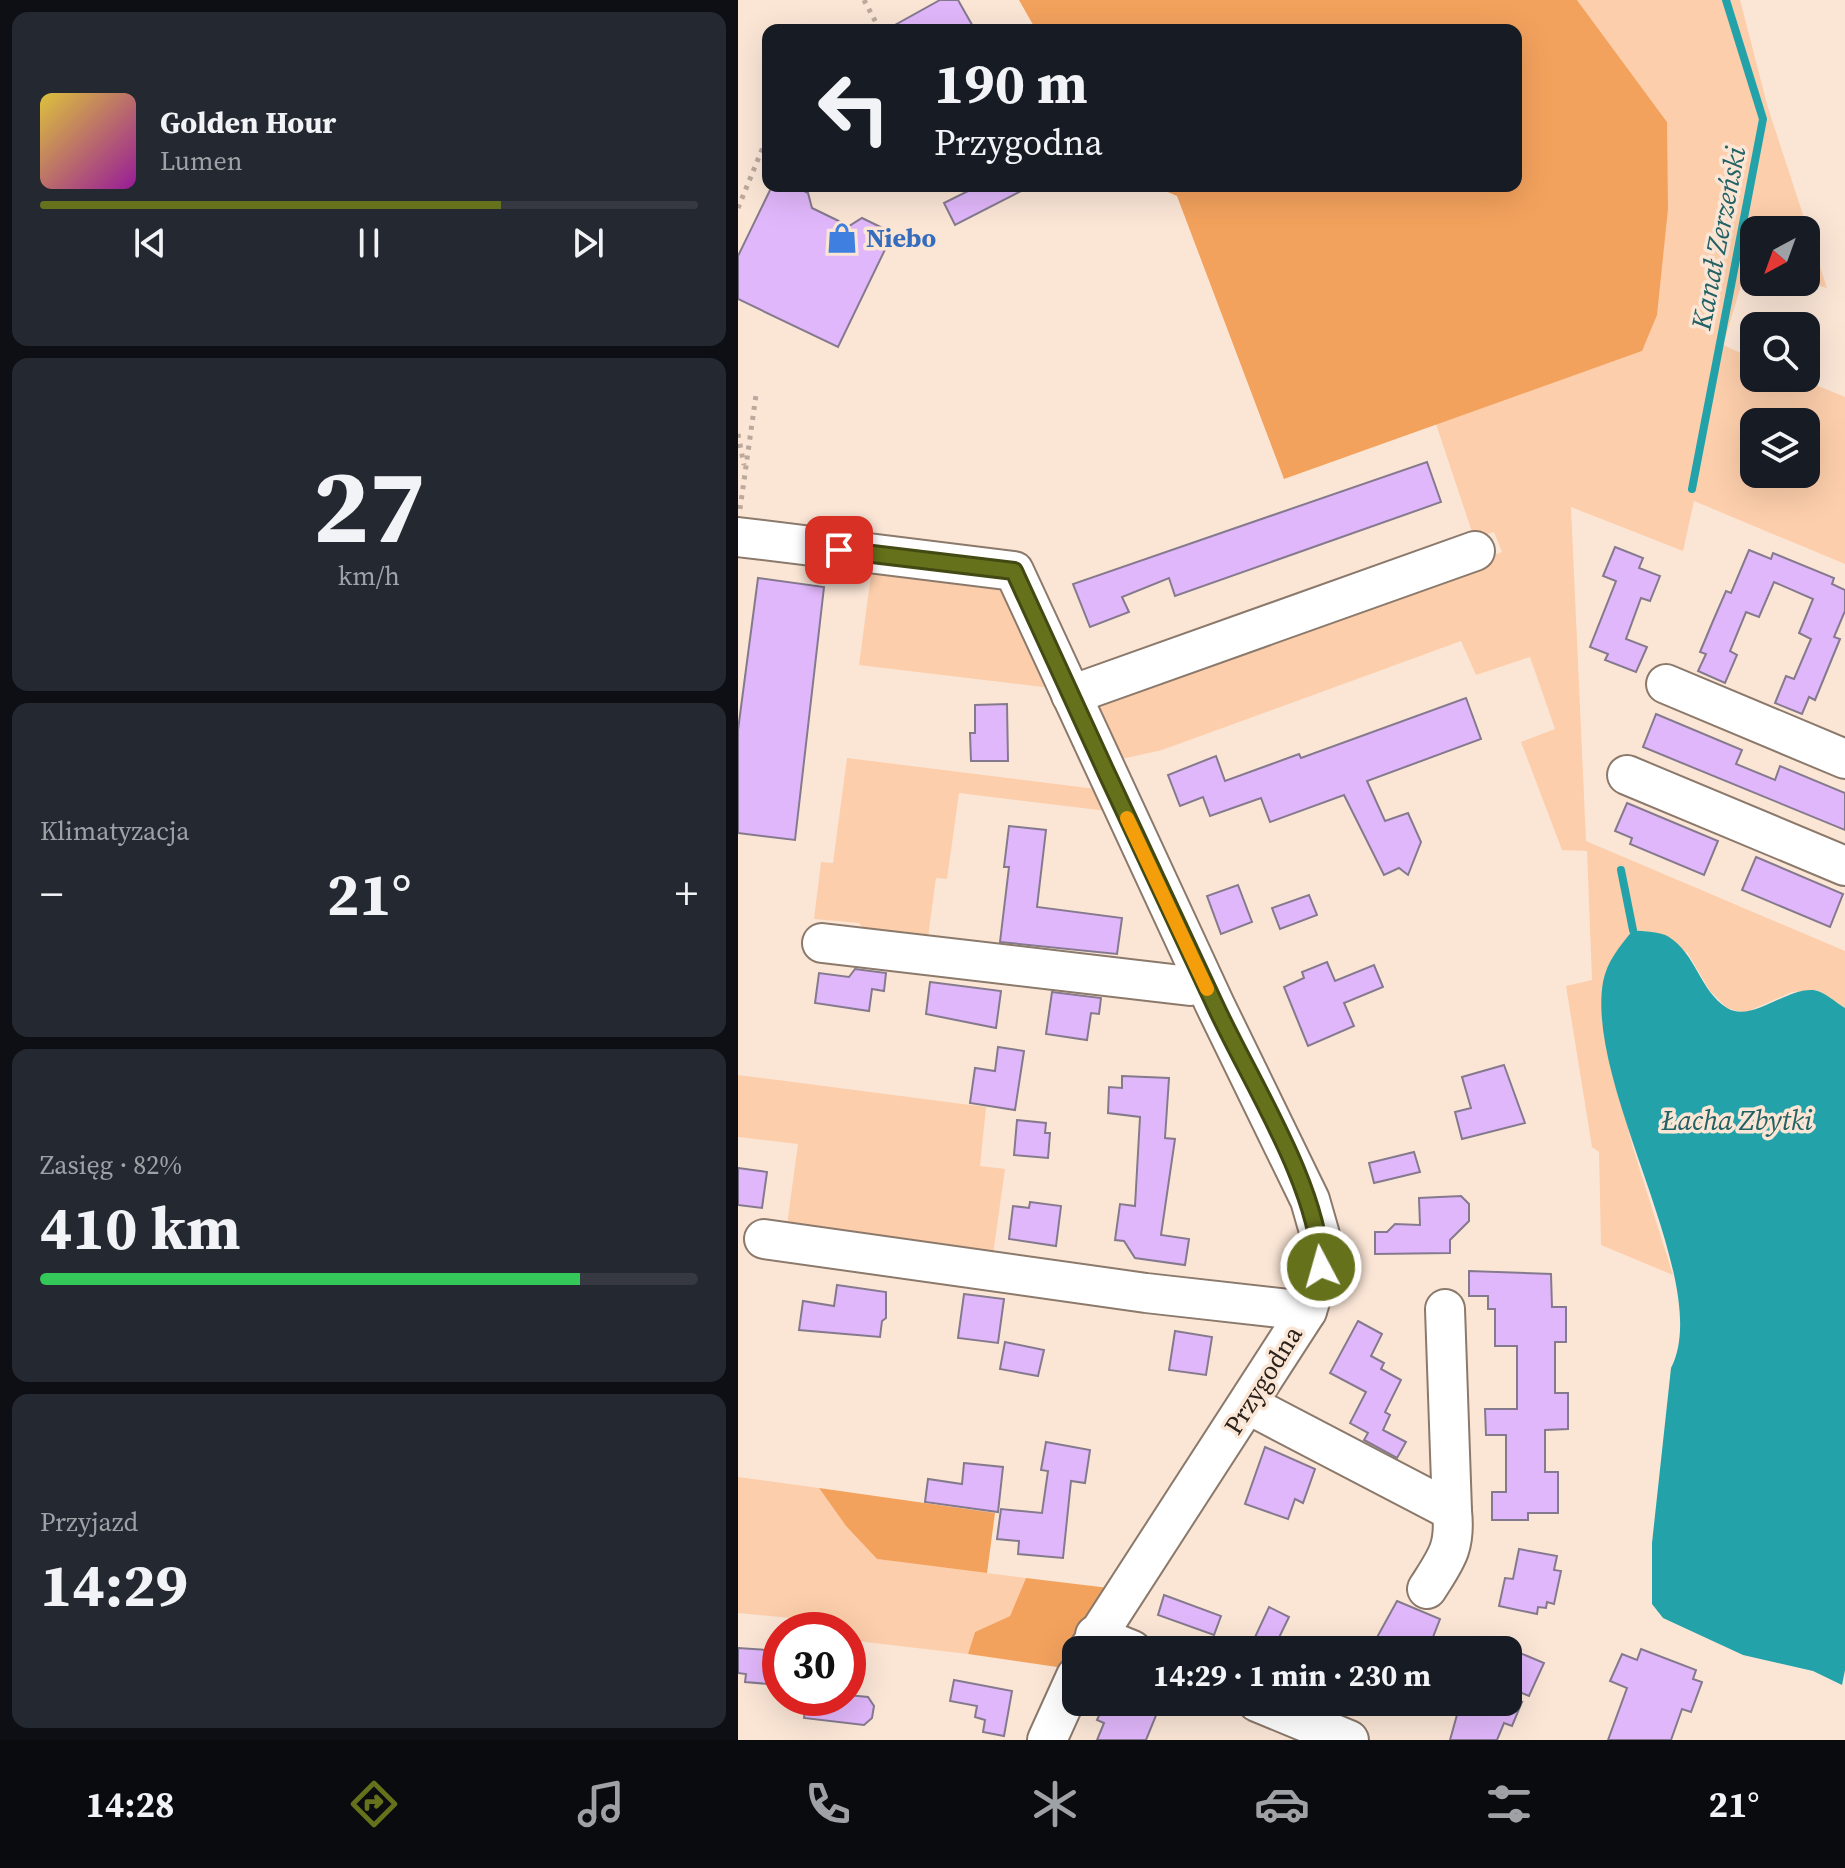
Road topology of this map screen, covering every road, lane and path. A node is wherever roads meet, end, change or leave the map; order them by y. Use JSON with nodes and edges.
{"nodes":[{"id":1,"x":864,"y":0,"type":"edge"},
{"id":2,"x":877,"y":24,"type":"edge"},
{"id":3,"x":762,"y":150,"type":"edge"},
{"id":4,"x":738,"y":208,"type":"edge"},
{"id":5,"x":756,"y":395,"type":"dead end"},
{"id":6,"x":738,"y":434,"type":"edge"},
{"id":7,"x":745,"y":470,"type":"junction"},
{"id":8,"x":739,"y":516,"type":"edge"},
{"id":9,"x":738,"y":537,"type":"edge"},
{"id":10,"x":1475,"y":551,"type":"dead end"},
{"id":11,"x":1666,"y":684,"type":"dead end"},
{"id":12,"x":1071,"y":695,"type":"junction"},
{"id":13,"x":1845,"y":759,"type":"edge"},
{"id":14,"x":1627,"y":775,"type":"dead end"},
{"id":15,"x":1845,"y":866,"type":"edge"},
{"id":16,"x":822,"y":943,"type":"dead end"},
{"id":17,"x":1204,"y":982,"type":"junction"},
{"id":18,"x":764,"y":1239,"type":"dead end"},
{"id":19,"x":1445,"y":1309,"type":"dead end"},
{"id":20,"x":1307,"y":1311,"type":"junction"},
{"id":21,"x":1249,"y":1405,"type":"junction"},
{"id":22,"x":1452,"y":1511,"type":"junction"},
{"id":23,"x":1427,"y":1589,"type":"dead end"},
{"id":24,"x":1096,"y":1636,"type":"edge"},
{"id":25,"x":1062,"y":1707,"type":"edge"},
{"id":26,"x":1289,"y":1716,"type":"edge"},
{"id":27,"x":1340,"y":1738,"type":"edge"},
{"id":28,"x":1047,"y":1740,"type":"edge"}],
"edges":[{"from":1,"to":2,"type":"path"},
{"from":3,"to":4,"type":"path"},
{"from":5,"to":7,"type":"path"},
{"from":6,"to":7,"type":"path"},
{"from":7,"to":8,"type":"path"},
{"from":9,"to":12,"type":"street","name":"Przygodna"},
{"from":10,"to":12,"type":"street"},
{"from":11,"to":13,"type":"street"},
{"from":12,"to":17,"type":"street","name":"Przygodna"},
{"from":14,"to":15,"type":"street"},
{"from":16,"to":17,"type":"street"},
{"from":17,"to":20,"type":"street","name":"Przygodna"},
{"from":18,"to":20,"type":"street"},
{"from":19,"to":22,"type":"street"},
{"from":20,"to":21,"type":"street","name":"Przygodna"},
{"from":21,"to":22,"type":"street"},
{"from":21,"to":24,"type":"street","name":"Przygodna"},
{"from":22,"to":23,"type":"street"},
{"from":25,"to":28,"type":"street"},
{"from":26,"to":27,"type":"street"}]}
